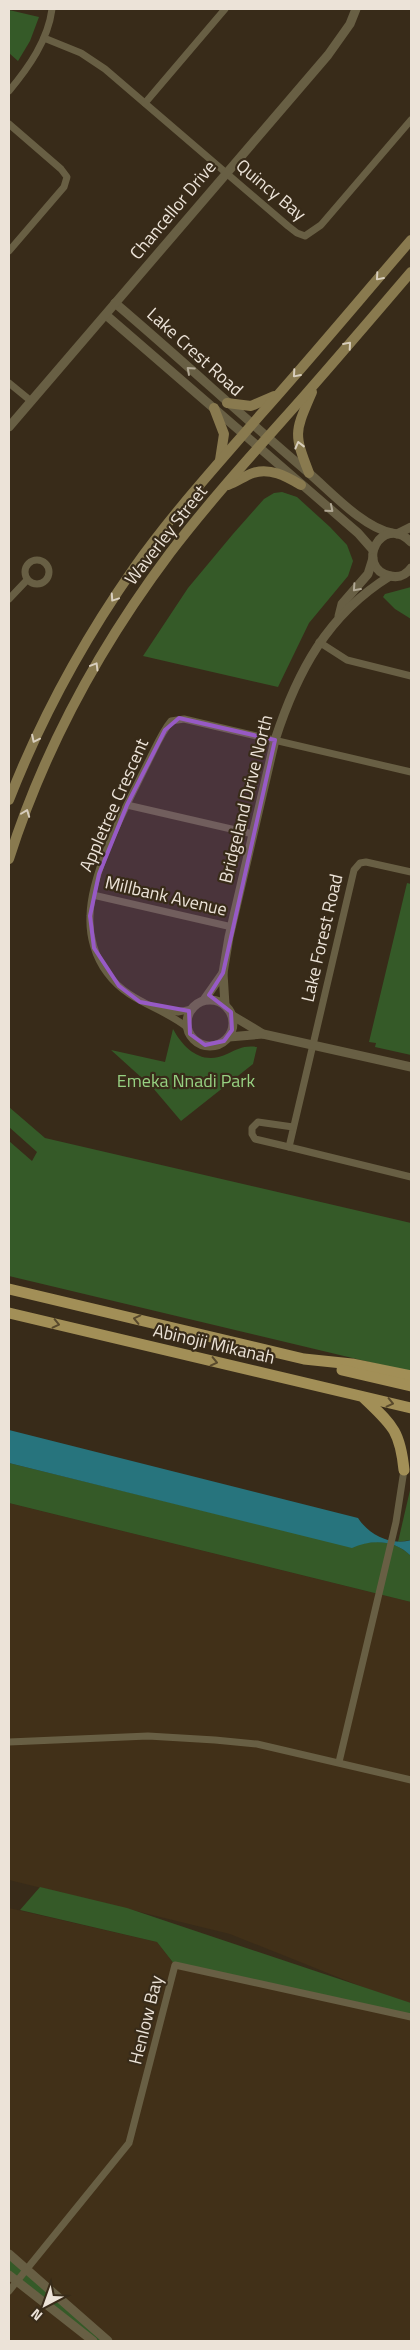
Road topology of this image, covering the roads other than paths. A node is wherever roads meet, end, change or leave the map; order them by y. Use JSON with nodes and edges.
{"nodes":[{"id":1,"x":52,"y":9,"type":"edge"},
{"id":2,"x":224,"y":9,"type":"edge"},
{"id":3,"x":356,"y":9,"type":"edge"},
{"id":4,"x":44,"y":38,"type":"junction"},
{"id":5,"x":9,"y":90,"type":"edge"},
{"id":6,"x":145,"y":103,"type":"junction"},
{"id":7,"x":411,"y":120,"type":"edge"},
{"id":8,"x":9,"y":124,"type":"edge"},
{"id":9,"x":226,"y":172,"type":"junction"},
{"id":10,"x":411,"y":240,"type":"edge"},
{"id":11,"x":9,"y":251,"type":"edge"},
{"id":12,"x":411,"y":272,"type":"edge"},
{"id":13,"x":115,"y":304,"type":"junction"},
{"id":14,"x":106,"y":315,"type":"junction"},
{"id":15,"x":316,"y":382,"type":"junction"},
{"id":16,"x":9,"y":383,"type":"edge"},
{"id":17,"x":279,"y":393,"type":"junction"},
{"id":18,"x":31,"y":401,"type":"junction"},
{"id":19,"x":227,"y":403,"type":"junction"},
{"id":20,"x":214,"y":408,"type":"junction"},
{"id":21,"x":252,"y":425,"type":"junction"},
{"id":22,"x":9,"y":427,"type":"edge"},
{"id":23,"x":244,"y":434,"type":"junction"},
{"id":24,"x":267,"y":438,"type":"junction"},
{"id":25,"x":259,"y":448,"type":"junction"},
{"id":26,"x":219,"y":462,"type":"junction"},
{"id":27,"x":309,"y":473,"type":"junction"},
{"id":28,"x":301,"y":485,"type":"junction"},
{"id":29,"x":226,"y":486,"type":"junction"},
{"id":30,"x":411,"y":527,"type":"edge"},
{"id":31,"x":395,"y":534,"type":"junction"},
{"id":32,"x":411,"y":542,"type":"edge"},
{"id":33,"x":373,"y":554,"type":"junction"},
{"id":34,"x":411,"y":568,"type":"edge"},
{"id":35,"x":390,"y":576,"type":"junction"},
{"id":36,"x":27,"y":580,"type":"dead end"},
{"id":37,"x":9,"y":599,"type":"edge"},
{"id":38,"x":339,"y":616,"type":"junction"},
{"id":39,"x":319,"y":642,"type":"junction"},
{"id":40,"x":411,"y":676,"type":"edge"},
{"id":41,"x":275,"y":740,"type":"junction"},
{"id":42,"x":411,"y":772,"type":"edge"},
{"id":43,"x":9,"y":800,"type":"edge"},
{"id":44,"x":127,"y":805,"type":"junction"},
{"id":45,"x":253,"y":834,"type":"junction"},
{"id":46,"x":9,"y":858,"type":"edge"},
{"id":47,"x":411,"y":872,"type":"edge"},
{"id":48,"x":93,"y":894,"type":"junction"},
{"id":49,"x":232,"y":927,"type":"junction"},
{"id":50,"x":223,"y":973,"type":"junction"},
{"id":51,"x":204,"y":1000,"type":"junction"},
{"id":52,"x":225,"y":1005,"type":"junction"},
{"id":53,"x":159,"y":1009,"type":"junction"},
{"id":54,"x":192,"y":1009,"type":"junction"},
{"id":55,"x":232,"y":1016,"type":"junction"},
{"id":56,"x":188,"y":1028,"type":"junction"},
{"id":57,"x":263,"y":1034,"type":"junction"},
{"id":58,"x":229,"y":1037,"type":"junction"},
{"id":59,"x":313,"y":1045,"type":"junction"},
{"id":60,"x":411,"y":1067,"type":"edge"},
{"id":61,"x":293,"y":1127,"type":"junction"},
{"id":62,"x":289,"y":1147,"type":"junction"},
{"id":63,"x":411,"y":1177,"type":"edge"},
{"id":64,"x":9,"y":1289,"type":"edge"},
{"id":65,"x":9,"y":1313,"type":"edge"},
{"id":66,"x":304,"y":1359,"type":"junction"},
{"id":67,"x":411,"y":1376,"type":"edge"},
{"id":68,"x":411,"y":1386,"type":"edge"},
{"id":69,"x":363,"y":1397,"type":"junction"},
{"id":70,"x":411,"y":1408,"type":"edge"},
{"id":71,"x":411,"y":1455,"type":"edge"},
{"id":72,"x":404,"y":1470,"type":"junction"},
{"id":73,"x":9,"y":1742,"type":"edge"},
{"id":74,"x":339,"y":1762,"type":"junction"},
{"id":75,"x":411,"y":1780,"type":"edge"},
{"id":76,"x":411,"y":2017,"type":"edge"},
{"id":77,"x":9,"y":2254,"type":"edge"},
{"id":78,"x":26,"y":2270,"type":"junction"},
{"id":79,"x":9,"y":2275,"type":"edge"},
{"id":80,"x":16,"y":2282,"type":"junction"},
{"id":81,"x":9,"y":2291,"type":"edge"},
{"id":82,"x":93,"y":2341,"type":"edge"},
{"id":83,"x":108,"y":2341,"type":"edge"}],
"edges":[{"from":1,"to":4,"type":"street"},
{"from":2,"to":6,"type":"street"},
{"from":3,"to":9,"type":"street","name":"Chancellor Drive"},
{"from":4,"to":5,"type":"street"},
{"from":4,"to":6,"type":"street","name":"Quincy Bay"},
{"from":6,"to":9,"type":"street","name":"Quincy Bay"},
{"from":7,"to":9,"type":"street","name":"Quincy Bay"},
{"from":8,"to":11,"type":"street"},
{"from":9,"to":13,"type":"street","name":"Chancellor Drive"},
{"from":10,"to":17,"type":"main road","name":"Waverley Street","one_way":true},
{"from":15,"to":12,"type":"main road","name":"Waverley Street","one_way":true},
{"from":13,"to":14,"type":"street","name":"Chancellor Drive"},
{"from":19,"to":13,"type":"street","name":"Lake Crest Road","one_way":true},
{"from":14,"to":18,"type":"street","name":"Chancellor Drive"},
{"from":14,"to":20,"type":"street","name":"Lake Crest Road"},
{"from":15,"to":24,"type":"main road","name":"Waverley Street"},
{"from":27,"to":15,"type":"main road","one_way":true},
{"from":16,"to":18,"type":"street"},
{"from":17,"to":19,"type":"main road"},
{"from":17,"to":21,"type":"main road","name":"Waverley Street"},
{"from":18,"to":22,"type":"street","name":"Chancellor Drive"},
{"from":19,"to":21,"type":"street","name":"Lake Crest Road"},
{"from":20,"to":23,"type":"street","name":"Lake Crest Road"},
{"from":20,"to":26,"type":"main road"},
{"from":21,"to":23,"type":"main road","name":"Waverley Street"},
{"from":21,"to":24,"type":"street","name":"Lake Crest Road"},
{"from":23,"to":25,"type":"street","name":"Lake Crest Road"},
{"from":23,"to":26,"type":"main road","name":"Waverley Street"},
{"from":24,"to":25,"type":"main road","name":"Waverley Street"},
{"from":24,"to":27,"type":"street","name":"Lake Crest Road"},
{"from":25,"to":28,"type":"street","name":"Lake Crest Road"},
{"from":25,"to":29,"type":"main road","name":"Waverley Street"},
{"from":26,"to":43,"type":"main road","name":"Waverley Street","one_way":true},
{"from":27,"to":31,"type":"street","name":"Lake Crest Road"},
{"from":28,"to":29,"type":"main road"},
{"from":28,"to":33,"type":"street","name":"Lake Crest Road","one_way":true},
{"from":46,"to":29,"type":"main road","name":"Waverley Street","one_way":true},
{"from":30,"to":31,"type":"street"},
{"from":31,"to":32,"type":"street","name":"Lake Crest Road"},
{"from":31,"to":33,"type":"street"},
{"from":33,"to":35,"type":"street","name":"Lake Crest Road"},
{"from":33,"to":38,"type":"street","name":"Bridgeland Drive North","one_way":true},
{"from":34,"to":35,"type":"street","name":"Bridgeland Drive North"},
{"from":35,"to":38,"type":"street","name":"Bridgeland Drive North"},
{"from":36,"to":37,"type":"street"},
{"from":38,"to":39,"type":"street","name":"Bridgeland Drive North"},
{"from":39,"to":40,"type":"street"},
{"from":39,"to":41,"type":"street","name":"Bridgeland Drive North"},
{"from":41,"to":42,"type":"street"},
{"from":41,"to":44,"type":"street","name":"Appletree Crescent"},
{"from":41,"to":45,"type":"street","name":"Bridgeland Drive North"},
{"from":44,"to":45,"type":"street"},
{"from":44,"to":48,"type":"street","name":"Appletree Crescent"},
{"from":45,"to":49,"type":"street","name":"Bridgeland Drive North"},
{"from":47,"to":59,"type":"street","name":"Lake Forest Road"},
{"from":48,"to":49,"type":"street","name":"Millbank Avenue"},
{"from":48,"to":53,"type":"street","name":"Appletree Crescent"},
{"from":49,"to":50,"type":"street","name":"Bridgeland Drive North"},
{"from":50,"to":51,"type":"street","name":"Bridgeland Drive North"},
{"from":50,"to":52,"type":"street","name":"Bridgeland Drive North"},
{"from":51,"to":52,"type":"street"},
{"from":51,"to":54,"type":"street"},
{"from":52,"to":55,"type":"street"},
{"from":53,"to":54,"type":"street","name":"Appletree Crescent"},
{"from":53,"to":56,"type":"street","name":"Appletree Crescent"},
{"from":54,"to":56,"type":"street"},
{"from":55,"to":57,"type":"street"},
{"from":55,"to":58,"type":"street"},
{"from":56,"to":58,"type":"street"},
{"from":57,"to":58,"type":"street"},
{"from":57,"to":59,"type":"street"},
{"from":59,"to":60,"type":"street"},
{"from":59,"to":61,"type":"street"},
{"from":61,"to":62,"type":"street"},
{"from":61,"to":62,"type":"street"},
{"from":62,"to":63,"type":"street"},
{"from":66,"to":64,"type":"main road","name":"Abinojii Mikanah","one_way":true},
{"from":65,"to":69,"type":"main road","name":"Abinojii Mikanah","one_way":true},
{"from":66,"to":67,"type":"main road","name":"Abinojii Mikanah"},
{"from":66,"to":68,"type":"main road"},
{"from":69,"to":70,"type":"main road","name":"Abinojii Mikanah","one_way":true},
{"from":69,"to":72,"type":"main road"},
{"from":71,"to":72,"type":"main road"},
{"from":72,"to":74,"type":"street"},
{"from":73,"to":74,"type":"street"},
{"from":74,"to":75,"type":"street"},
{"from":76,"to":78,"type":"street","name":"Henlow Bay"},
{"from":77,"to":78,"type":"street"},
{"from":78,"to":80,"type":"street","name":"Henlow Bay"},
{"from":78,"to":83,"type":"street"},
{"from":79,"to":80,"type":"street"},
{"from":80,"to":81,"type":"street","name":"Henlow Bay"},
{"from":80,"to":82,"type":"street"}]}
